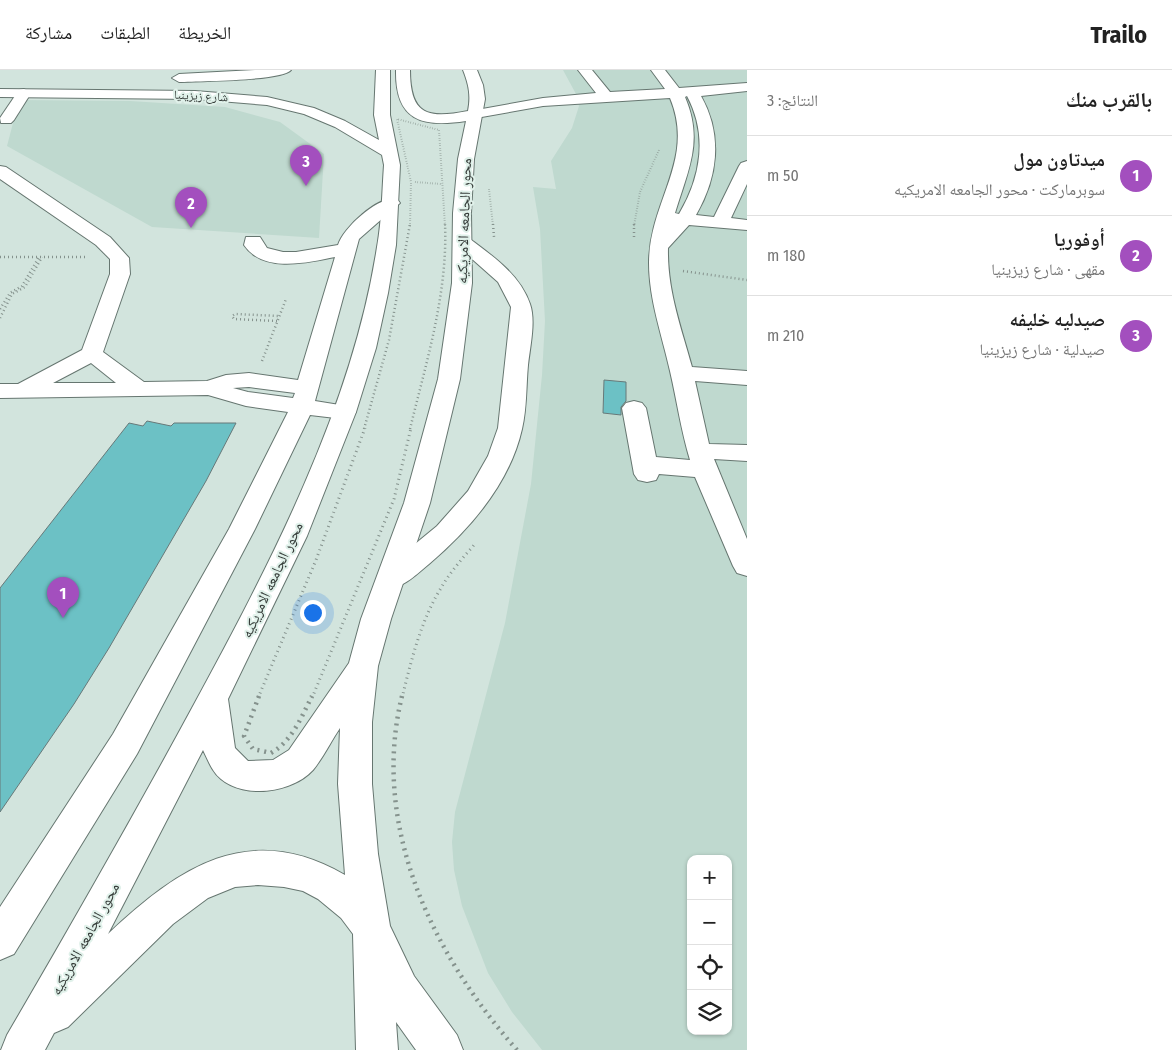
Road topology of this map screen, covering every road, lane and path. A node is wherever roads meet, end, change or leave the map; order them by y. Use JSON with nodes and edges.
{"nodes":[{"id":1,"x":284,"y":70,"type":"edge"},
{"id":2,"x":383,"y":70,"type":"edge"},
{"id":3,"x":403,"y":70,"type":"edge"},
{"id":4,"x":470,"y":70,"type":"edge"},
{"id":5,"x":586,"y":70,"type":"edge"},
{"id":6,"x":658,"y":70,"type":"edge"},
{"id":7,"x":674,"y":70,"type":"edge"},
{"id":8,"x":161,"y":78,"type":"dead end"},
{"id":9,"x":200,"y":78,"type":"junction"},
{"id":10,"x":747,"y":87,"type":"edge"},
{"id":11,"x":683,"y":91,"type":"junction"},
{"id":12,"x":0,"y":93,"type":"edge"},
{"id":13,"x":24,"y":93,"type":"junction"},
{"id":14,"x":622,"y":94,"type":"junction"},
{"id":15,"x":196,"y":95,"type":"junction"},
{"id":16,"x":605,"y":95,"type":"junction"},
{"id":17,"x":476,"y":114,"type":"junction"},
{"id":18,"x":6,"y":120,"type":"dead end"},
{"id":19,"x":687,"y":120,"type":"junction"},
{"id":20,"x":390,"y":153,"type":"junction"},
{"id":21,"x":747,"y":166,"type":"edge"},
{"id":22,"x":0,"y":171,"type":"edge"},
{"id":23,"x":489,"y":186,"type":"dead end"},
{"id":24,"x":391,"y":203,"type":"junction"},
{"id":25,"x":664,"y":218,"type":"junction"},
{"id":26,"x":685,"y":219,"type":"junction"},
{"id":27,"x":721,"y":221,"type":"junction"},
{"id":28,"x":747,"y":225,"type":"edge"},
{"id":29,"x":253,"y":241,"type":"dead end"},
{"id":30,"x":463,"y":243,"type":"junction"},
{"id":31,"x":496,"y":243,"type":"dead end"},
{"id":32,"x":659,"y":247,"type":"junction"},
{"id":33,"x":346,"y":249,"type":"junction"},
{"id":34,"x":0,"y":257,"type":"edge"},
{"id":35,"x":40,"y":257,"type":"junction"},
{"id":36,"x":119,"y":258,"type":"junction"},
{"id":37,"x":286,"y":299,"type":"dead end"},
{"id":38,"x":0,"y":309,"type":"edge"},
{"id":39,"x":279,"y":316,"type":"junction"},
{"id":40,"x":0,"y":318,"type":"edge"},
{"id":41,"x":277,"y":321,"type":"junction"},
{"id":42,"x":92,"y":354,"type":"junction"},
{"id":43,"x":682,"y":373,"type":"junction"},
{"id":44,"x":747,"y":378,"type":"edge"},
{"id":45,"x":255,"y":380,"type":"junction"},
{"id":46,"x":209,"y":388,"type":"junction"},
{"id":47,"x":140,"y":390,"type":"junction"},
{"id":48,"x":11,"y":391,"type":"edge"},
{"id":49,"x":305,"y":398,"type":"junction"},
{"id":50,"x":634,"y":408,"type":"dead end"},
{"id":51,"x":344,"y":412,"type":"junction"},
{"id":52,"x":747,"y":452,"type":"edge"},
{"id":53,"x":702,"y":461,"type":"junction"},
{"id":54,"x":479,"y":538,"type":"dead end"},
{"id":55,"x":747,"y":566,"type":"edge"},
{"id":56,"x":391,"y":579,"type":"junction"},
{"id":57,"x":363,"y":666,"type":"junction"},
{"id":58,"x":213,"y":700,"type":"junction"},
{"id":59,"x":294,"y":731,"type":"joint"},
{"id":60,"x":372,"y":931,"type":"junction"},
{"id":61,"x":0,"y":941,"type":"edge"},
{"id":62,"x":27,"y":1042,"type":"edge"},
{"id":63,"x":377,"y":1050,"type":"edge"},
{"id":64,"x":442,"y":1050,"type":"edge"},
{"id":65,"x":517,"y":1050,"type":"edge"}],
"edges":[{"from":1,"to":9,"type":"main road","name":"شارع زيزينيا"},
{"from":2,"to":20,"type":"main road","name":"محور الجامعه الامريكيه"},
{"from":3,"to":17,"type":"main road"},
{"from":4,"to":17,"type":"main road","name":"محور الجامعه الامريكيه"},
{"from":5,"to":16,"type":"main road"},
{"from":6,"to":11,"type":"main road"},
{"from":7,"to":11,"type":"main road"},
{"from":8,"to":9,"type":"main road","name":"شارع زيزينيا"},
{"from":9,"to":15,"type":"main road"},
{"from":10,"to":11,"type":"main road"},
{"from":11,"to":14,"type":"main road"},
{"from":11,"to":19,"type":"main road"},
{"from":11,"to":26,"type":"main road"},
{"from":12,"to":13,"type":"main road","name":"شارع زيزينيا"},
{"from":13,"to":15,"type":"main road","name":"شارع زيزينيا"},
{"from":13,"to":18,"type":"main road"},
{"from":14,"to":16,"type":"main road"},
{"from":14,"to":19,"type":"main road"},
{"from":15,"to":20,"type":"main road","name":"شارع زيزينيا"},
{"from":16,"to":17,"type":"main road"},
{"from":17,"to":30,"type":"main road","name":"محور الجامعه الامريكيه"},
{"from":19,"to":25,"type":"main road"},
{"from":20,"to":24,"type":"main road","name":"محور الجامعه الامريكيه"},
{"from":21,"to":27,"type":"main road"},
{"from":22,"to":36,"type":"main road"},
{"from":23,"to":31,"type":"path"},
{"from":24,"to":33,"type":"main road"},
{"from":24,"to":51,"type":"main road","name":"محور الجامعه الامريكيه"},
{"from":25,"to":26,"type":"main road"},
{"from":25,"to":32,"type":"main road"},
{"from":26,"to":27,"type":"main road"},
{"from":26,"to":32,"type":"main road"},
{"from":27,"to":28,"type":"main road"},
{"from":29,"to":33,"type":"main road"},
{"from":30,"to":56,"type":"main road","name":"محور الجامعه الامريكيه"},
{"from":30,"to":56,"type":"main road"},
{"from":32,"to":43,"type":"main road"},
{"from":33,"to":49,"type":"main road"},
{"from":34,"to":35,"type":"path"},
{"from":35,"to":36,"type":"path"},
{"from":35,"to":38,"type":"path"},
{"from":35,"to":40,"type":"path"},
{"from":36,"to":42,"type":"main road"},
{"from":37,"to":39,"type":"path"},
{"from":39,"to":41,"type":"path"},
{"from":39,"to":41,"type":"path"},
{"from":41,"to":45,"type":"path"},
{"from":42,"to":47,"type":"main road"},
{"from":42,"to":48,"type":"main road"},
{"from":43,"to":44,"type":"main road"},
{"from":43,"to":53,"type":"main road"},
{"from":45,"to":46,"type":"main road"},
{"from":45,"to":49,"type":"main road"},
{"from":46,"to":47,"type":"main road"},
{"from":46,"to":49,"type":"main road"},
{"from":47,"to":48,"type":"main road"},
{"from":49,"to":51,"type":"main road"},
{"from":49,"to":61,"type":"main road"},
{"from":50,"to":53,"type":"main road"},
{"from":51,"to":58,"type":"main road","name":"محور الجامعه الامريكيه"},
{"from":52,"to":53,"type":"main road"},
{"from":53,"to":55,"type":"main road"},
{"from":54,"to":65,"type":"path"},
{"from":56,"to":57,"type":"main road","name":"محور الجامعه الامريكيه"},
{"from":57,"to":58,"type":"main road"},
{"from":57,"to":60,"type":"main road","name":"محور الجامعه الامريكيه"},
{"from":58,"to":62,"type":"main road","name":"محور الجامعه الامريكيه"},
{"from":59,"to":59,"type":"path"},
{"from":60,"to":62,"type":"main road"},
{"from":60,"to":63,"type":"main road","name":"محور الجامعه الامريكيه"},
{"from":60,"to":64,"type":"main road"}]}
